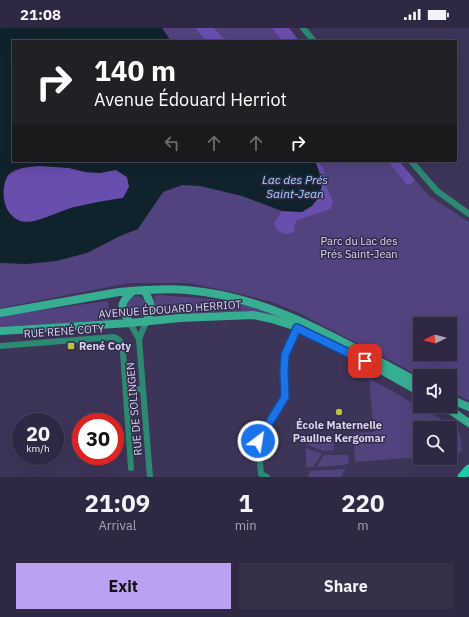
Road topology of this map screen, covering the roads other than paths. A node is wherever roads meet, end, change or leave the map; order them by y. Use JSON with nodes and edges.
{"nodes":[{"id":1,"x":303,"y":28,"type":"edge"},
{"id":2,"x":313,"y":40,"type":"edge"},
{"id":3,"x":413,"y":162,"type":"edge"},
{"id":4,"x":469,"y":214,"type":"edge"},
{"id":5,"x":144,"y":290,"type":"junction"},
{"id":6,"x":133,"y":291,"type":"junction"},
{"id":7,"x":0,"y":313,"type":"edge"},
{"id":8,"x":146,"y":322,"type":"junction"},
{"id":9,"x":130,"y":323,"type":"junction"},
{"id":10,"x":297,"y":328,"type":"junction"},
{"id":11,"x":0,"y":331,"type":"edge"},
{"id":12,"x":139,"y":339,"type":"junction"},
{"id":13,"x":0,"y":346,"type":"edge"},
{"id":14,"x":413,"y":379,"type":"edge"},
{"id":15,"x":413,"y":388,"type":"edge"},
{"id":16,"x":143,"y":389,"type":"junction"},
{"id":17,"x":126,"y":390,"type":"junction"},
{"id":18,"x":457,"y":402,"type":"edge"},
{"id":19,"x":469,"y":407,"type":"edge"},
{"id":20,"x":454,"y":413,"type":"edge"},
{"id":21,"x":469,"y":423,"type":"edge"},
{"id":22,"x":131,"y":468,"type":"dead end"},
{"id":23,"x":469,"y":468,"type":"edge"},
{"id":24,"x":150,"y":477,"type":"edge"},
{"id":25,"x":267,"y":477,"type":"edge"},
{"id":26,"x":462,"y":477,"type":"edge"}],
"edges":[{"from":1,"to":2,"type":"street"},
{"from":3,"to":4,"type":"street"},
{"from":5,"to":6,"type":"main road","name":"AVENUE ÉDOUARD HERRIOT"},
{"from":5,"to":8,"type":"main road"},
{"from":5,"to":14,"type":"main road","name":"AVENUE ÉDOUARD HERRIOT"},
{"from":6,"to":7,"type":"main road","name":"AVENUE ÉDOUARD HERRIOT"},
{"from":6,"to":9,"type":"main road"},
{"from":8,"to":9,"type":"main road","name":"AVENUE ÉDOUARD HERRIOT"},
{"from":8,"to":10,"type":"main road","name":"AVENUE ÉDOUARD HERRIOT"},
{"from":8,"to":12,"type":"street","name":"RUE DE SOLINGEN"},
{"from":9,"to":11,"type":"main road","name":"AVENUE ÉDOUARD HERRIOT"},
{"from":9,"to":12,"type":"street","name":"RUE DE SOLINGEN"},
{"from":10,"to":15,"type":"main road","name":"AVENUE ÉDOUARD HERRIOT"},
{"from":10,"to":25,"type":"street"},
{"from":12,"to":16,"type":"street","name":"RUE DE SOLINGEN"},
{"from":13,"to":17,"type":"street","name":"RUE RENÉ COTY"},
{"from":16,"to":17,"type":"street"},
{"from":16,"to":24,"type":"street","name":"RUE DE SOLINGEN"},
{"from":17,"to":22,"type":"street","name":"RUE RENÉ COTY"},
{"from":18,"to":19,"type":"main road"},
{"from":20,"to":21,"type":"main road"},
{"from":23,"to":26,"type":"main road"}]}
